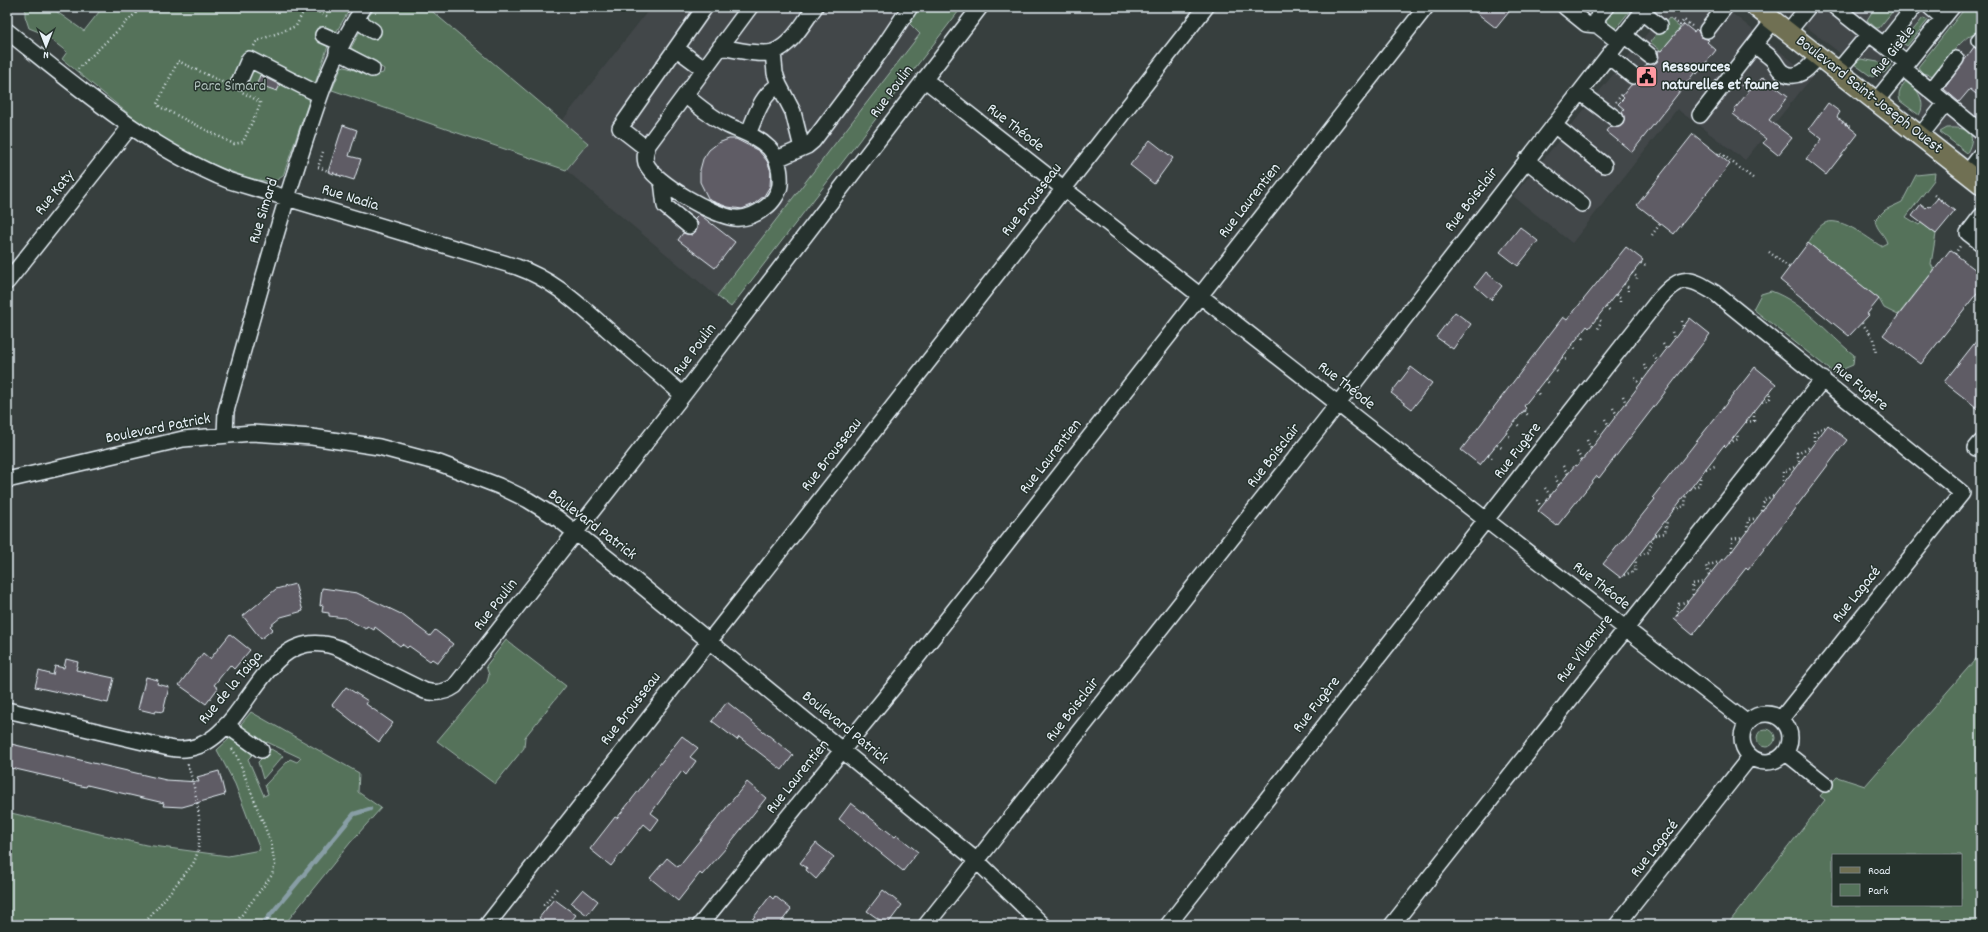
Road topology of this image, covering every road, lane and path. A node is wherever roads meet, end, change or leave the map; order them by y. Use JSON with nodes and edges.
{"nodes":[{"id":1,"x":142,"y":7,"type":"edge"},
{"id":2,"x":307,"y":7,"type":"edge"},
{"id":3,"x":705,"y":7,"type":"edge"},
{"id":4,"x":750,"y":7,"type":"edge"},
{"id":5,"x":815,"y":7,"type":"edge"},
{"id":6,"x":910,"y":7,"type":"edge"},
{"id":7,"x":980,"y":7,"type":"edge"},
{"id":8,"x":1206,"y":7,"type":"edge"},
{"id":9,"x":1426,"y":7,"type":"edge"},
{"id":10,"x":1565,"y":7,"type":"edge"},
{"id":11,"x":1606,"y":7,"type":"edge"},
{"id":12,"x":1725,"y":7,"type":"edge"},
{"id":13,"x":1756,"y":7,"type":"edge"},
{"id":14,"x":1808,"y":7,"type":"edge"},
{"id":15,"x":1835,"y":7,"type":"edge"},
{"id":16,"x":1914,"y":7,"type":"edge"},
{"id":17,"x":1930,"y":7,"type":"edge"},
{"id":18,"x":1644,"y":10,"type":"edge"},
{"id":19,"x":1948,"y":12,"type":"edge"},
{"id":20,"x":360,"y":13,"type":"edge"},
{"id":21,"x":330,"y":17,"type":"dead end"},
{"id":22,"x":1664,"y":21,"type":"joint"},
{"id":23,"x":1774,"y":21,"type":"junction"},
{"id":24,"x":1597,"y":25,"type":"junction"},
{"id":25,"x":1680,"y":25,"type":"dead end"},
{"id":26,"x":373,"y":30,"type":"dead end"},
{"id":27,"x":1707,"y":30,"type":"dead end"},
{"id":28,"x":7,"y":31,"type":"edge"},
{"id":29,"x":1788,"y":32,"type":"junction"},
{"id":30,"x":1869,"y":34,"type":"junction"},
{"id":31,"x":323,"y":35,"type":"dead end"},
{"id":32,"x":1621,"y":39,"type":"junction"},
{"id":33,"x":1755,"y":46,"type":"junction"},
{"id":34,"x":1884,"y":46,"type":"junction"},
{"id":35,"x":339,"y":47,"type":"junction"},
{"id":36,"x":720,"y":47,"type":"junction"},
{"id":37,"x":677,"y":49,"type":"junction"},
{"id":38,"x":773,"y":52,"type":"junction"},
{"id":39,"x":1608,"y":56,"type":"junction"},
{"id":40,"x":1650,"y":56,"type":"dead end"},
{"id":41,"x":1819,"y":56,"type":"junction"},
{"id":42,"x":249,"y":59,"type":"junction"},
{"id":43,"x":1956,"y":59,"type":"dead end"},
{"id":44,"x":83,"y":64,"type":"dead end"},
{"id":45,"x":1905,"y":65,"type":"junction"},
{"id":46,"x":372,"y":69,"type":"dead end"},
{"id":47,"x":704,"y":69,"type":"junction"},
{"id":48,"x":1838,"y":71,"type":"junction"},
{"id":49,"x":1633,"y":76,"type":"dead end"},
{"id":50,"x":924,"y":79,"type":"junction"},
{"id":51,"x":239,"y":82,"type":"dead end"},
{"id":52,"x":778,"y":85,"type":"junction"},
{"id":53,"x":1931,"y":91,"type":"junction"},
{"id":54,"x":1580,"y":92,"type":"junction"},
{"id":55,"x":320,"y":95,"type":"junction"},
{"id":56,"x":685,"y":95,"type":"junction"},
{"id":57,"x":1876,"y":101,"type":"junction"},
{"id":58,"x":1946,"y":103,"type":"junction"},
{"id":59,"x":1700,"y":115,"type":"dead end"},
{"id":60,"x":1616,"y":119,"type":"dead end"},
{"id":61,"x":1839,"y":119,"type":"dead end"},
{"id":62,"x":1554,"y":125,"type":"junction"},
{"id":63,"x":130,"y":127,"type":"junction"},
{"id":64,"x":1851,"y":128,"type":"dead end"},
{"id":65,"x":1981,"y":132,"type":"edge"},
{"id":66,"x":748,"y":134,"type":"junction"},
{"id":67,"x":1920,"y":136,"type":"junction"},
{"id":68,"x":243,"y":142,"type":"joint"},
{"id":69,"x":802,"y":148,"type":"junction"},
{"id":70,"x":647,"y":149,"type":"junction"},
{"id":71,"x":323,"y":152,"type":"dead end"},
{"id":72,"x":1718,"y":154,"type":"dead end"},
{"id":73,"x":1981,"y":155,"type":"edge"},
{"id":74,"x":777,"y":159,"type":"junction"},
{"id":75,"x":1526,"y":160,"type":"junction"},
{"id":76,"x":1604,"y":165,"type":"dead end"},
{"id":77,"x":341,"y":176,"type":"dead end"},
{"id":78,"x":1974,"y":178,"type":"edge"},
{"id":79,"x":1754,"y":179,"type":"dead end"},
{"id":80,"x":662,"y":181,"type":"junction"},
{"id":81,"x":1064,"y":189,"type":"junction"},
{"id":82,"x":1934,"y":194,"type":"dead end"},
{"id":83,"x":287,"y":198,"type":"junction"},
{"id":84,"x":1582,"y":204,"type":"dead end"},
{"id":85,"x":1946,"y":204,"type":"dead end"},
{"id":86,"x":1981,"y":216,"type":"edge"},
{"id":87,"x":1660,"y":224,"type":"dead end"},
{"id":88,"x":689,"y":226,"type":"dead end"},
{"id":89,"x":1652,"y":235,"type":"dead end"},
{"id":90,"x":1981,"y":243,"type":"edge"},
{"id":91,"x":1769,"y":252,"type":"dead end"},
{"id":92,"x":1641,"y":263,"type":"dead end"},
{"id":93,"x":1647,"y":267,"type":"dead end"},
{"id":94,"x":1790,"y":268,"type":"dead end"},
{"id":95,"x":1632,"y":273,"type":"dead end"},
{"id":96,"x":1637,"y":279,"type":"dead end"},
{"id":97,"x":7,"y":282,"type":"edge"},
{"id":98,"x":1624,"y":284,"type":"dead end"},
{"id":99,"x":1628,"y":291,"type":"dead end"},
{"id":100,"x":1200,"y":295,"type":"junction"},
{"id":101,"x":1616,"y":295,"type":"dead end"},
{"id":102,"x":1620,"y":302,"type":"dead end"},
{"id":103,"x":1606,"y":307,"type":"dead end"},
{"id":104,"x":1611,"y":313,"type":"dead end"},
{"id":105,"x":1597,"y":318,"type":"dead end"},
{"id":106,"x":1682,"y":321,"type":"dead end"},
{"id":107,"x":1862,"y":323,"type":"dead end"},
{"id":108,"x":1683,"y":327,"type":"dead end"},
{"id":109,"x":1598,"y":329,"type":"dead end"},
{"id":110,"x":1672,"y":332,"type":"dead end"},
{"id":111,"x":1580,"y":335,"type":"dead end"},
{"id":112,"x":1674,"y":338,"type":"dead end"},
{"id":113,"x":1584,"y":339,"type":"dead end"},
{"id":114,"x":1663,"y":344,"type":"dead end"},
{"id":115,"x":1572,"y":345,"type":"dead end"},
{"id":116,"x":1666,"y":349,"type":"dead end"},
{"id":117,"x":1576,"y":350,"type":"dead end"},
{"id":118,"x":1876,"y":354,"type":"dead end"},
{"id":119,"x":1654,"y":355,"type":"dead end"},
{"id":120,"x":1562,"y":357,"type":"dead end"},
{"id":121,"x":1567,"y":360,"type":"dead end"},
{"id":122,"x":1657,"y":361,"type":"dead end"},
{"id":123,"x":1644,"y":365,"type":"dead end"},
{"id":124,"x":1554,"y":368,"type":"dead end"},
{"id":125,"x":1648,"y":372,"type":"dead end"},
{"id":126,"x":1558,"y":373,"type":"dead end"},
{"id":127,"x":1635,"y":378,"type":"dead end"},
{"id":128,"x":1545,"y":379,"type":"dead end"},
{"id":129,"x":1823,"y":379,"type":"junction"},
{"id":130,"x":1639,"y":383,"type":"dead end"},
{"id":131,"x":1549,"y":384,"type":"dead end"},
{"id":132,"x":1536,"y":390,"type":"dead end"},
{"id":133,"x":1770,"y":391,"type":"dead end"},
{"id":134,"x":684,"y":394,"type":"junction"},
{"id":135,"x":1539,"y":395,"type":"dead end"},
{"id":136,"x":1622,"y":396,"type":"dead end"},
{"id":137,"x":1338,"y":402,"type":"junction"},
{"id":138,"x":1762,"y":402,"type":"dead end"},
{"id":139,"x":1626,"y":404,"type":"dead end"},
{"id":140,"x":1613,"y":408,"type":"dead end"},
{"id":141,"x":1524,"y":411,"type":"dead end"},
{"id":142,"x":1754,"y":412,"type":"dead end"},
{"id":143,"x":1528,"y":415,"type":"dead end"},
{"id":144,"x":1617,"y":415,"type":"dead end"},
{"id":145,"x":1605,"y":419,"type":"dead end"},
{"id":146,"x":1515,"y":422,"type":"dead end"},
{"id":147,"x":1746,"y":422,"type":"dead end"},
{"id":148,"x":1519,"y":426,"type":"dead end"},
{"id":149,"x":1609,"y":426,"type":"dead end"},
{"id":150,"x":1825,"y":428,"type":"dead end"},
{"id":151,"x":1596,"y":430,"type":"dead end"},
{"id":152,"x":1506,"y":433,"type":"dead end"},
{"id":153,"x":1737,"y":433,"type":"dead end"},
{"id":154,"x":225,"y":435,"type":"junction"},
{"id":155,"x":1600,"y":437,"type":"dead end"},
{"id":156,"x":1511,"y":438,"type":"dead end"},
{"id":157,"x":1588,"y":440,"type":"dead end"},
{"id":158,"x":1814,"y":441,"type":"dead end"},
{"id":159,"x":1729,"y":443,"type":"dead end"},
{"id":160,"x":1497,"y":445,"type":"dead end"},
{"id":161,"x":1810,"y":447,"type":"dead end"},
{"id":162,"x":1502,"y":448,"type":"dead end"},
{"id":163,"x":1591,"y":449,"type":"dead end"},
{"id":164,"x":1577,"y":452,"type":"dead end"},
{"id":165,"x":1488,"y":455,"type":"dead end"},
{"id":166,"x":1493,"y":459,"type":"dead end"},
{"id":167,"x":1582,"y":460,"type":"dead end"},
{"id":168,"x":1799,"y":461,"type":"dead end"},
{"id":169,"x":1563,"y":466,"type":"dead end"},
{"id":170,"x":1715,"y":466,"type":"dead end"},
{"id":171,"x":1795,"y":467,"type":"dead end"},
{"id":172,"x":1706,"y":469,"type":"dead end"},
{"id":173,"x":1568,"y":474,"type":"dead end"},
{"id":174,"x":1701,"y":475,"type":"dead end"},
{"id":175,"x":1555,"y":477,"type":"dead end"},
{"id":176,"x":7,"y":480,"type":"edge"},
{"id":177,"x":1783,"y":481,"type":"dead end"},
{"id":178,"x":1559,"y":485,"type":"dead end"},
{"id":179,"x":1545,"y":488,"type":"dead end"},
{"id":180,"x":1690,"y":489,"type":"dead end"},
{"id":181,"x":1962,"y":493,"type":"joint"},
{"id":182,"x":1686,"y":494,"type":"dead end"},
{"id":183,"x":1550,"y":495,"type":"dead end"},
{"id":184,"x":1774,"y":496,"type":"dead end"},
{"id":185,"x":1537,"y":500,"type":"dead end"},
{"id":186,"x":1541,"y":507,"type":"dead end"},
{"id":187,"x":1674,"y":509,"type":"dead end"},
{"id":188,"x":1762,"y":511,"type":"dead end"},
{"id":189,"x":1757,"y":518,"type":"dead end"},
{"id":190,"x":1486,"y":520,"type":"junction"},
{"id":191,"x":1667,"y":521,"type":"dead end"},
{"id":192,"x":1747,"y":531,"type":"dead end"},
{"id":193,"x":576,"y":533,"type":"junction"},
{"id":194,"x":1655,"y":535,"type":"dead end"},
{"id":195,"x":1743,"y":537,"type":"dead end"},
{"id":196,"x":1652,"y":540,"type":"dead end"},
{"id":197,"x":1732,"y":551,"type":"dead end"},
{"id":198,"x":1640,"y":555,"type":"dead end"},
{"id":199,"x":1636,"y":560,"type":"dead end"},
{"id":200,"x":1719,"y":562,"type":"dead end"},
{"id":201,"x":1624,"y":575,"type":"dead end"},
{"id":202,"x":1709,"y":576,"type":"dead end"},
{"id":203,"x":1704,"y":582,"type":"dead end"},
{"id":204,"x":1693,"y":595,"type":"dead end"},
{"id":205,"x":1688,"y":601,"type":"dead end"},
{"id":206,"x":1677,"y":616,"type":"dead end"},
{"id":207,"x":1625,"y":628,"type":"junction"},
{"id":208,"x":708,"y":640,"type":"junction"},
{"id":209,"x":425,"y":691,"type":"joint"},
{"id":210,"x":7,"y":710,"type":"edge"},
{"id":211,"x":1781,"y":719,"type":"junction"},
{"id":212,"x":1746,"y":722,"type":"junction"},
{"id":213,"x":221,"y":730,"type":"junction"},
{"id":214,"x":184,"y":750,"type":"junction"},
{"id":215,"x":261,"y":750,"type":"dead end"},
{"id":216,"x":843,"y":750,"type":"junction"},
{"id":217,"x":1786,"y":753,"type":"junction"},
{"id":218,"x":1750,"y":757,"type":"junction"},
{"id":219,"x":1825,"y":784,"type":"dead end"},
{"id":220,"x":977,"y":861,"type":"junction"},
{"id":221,"x":558,"y":887,"type":"dead end"},
{"id":222,"x":547,"y":908,"type":"dead end"},
{"id":223,"x":143,"y":925,"type":"edge"},
{"id":224,"x":234,"y":925,"type":"edge"},
{"id":225,"x":487,"y":925,"type":"edge"},
{"id":226,"x":700,"y":925,"type":"edge"},
{"id":227,"x":926,"y":925,"type":"edge"},
{"id":228,"x":1043,"y":925,"type":"edge"},
{"id":229,"x":1168,"y":925,"type":"edge"},
{"id":230,"x":1392,"y":925,"type":"edge"},
{"id":231,"x":1617,"y":925,"type":"edge"}],
"edges":[{"from":1,"to":44,"type":"path"},
{"from":2,"to":21,"type":"path"},
{"from":2,"to":42,"type":"path"},
{"from":3,"to":37,"type":"street"},
{"from":4,"to":36,"type":"street"},
{"from":5,"to":38,"type":"street"},
{"from":6,"to":69,"type":"street"},
{"from":7,"to":50,"type":"street","name":"Rue Poulin"},
{"from":8,"to":81,"type":"street","name":"Rue Brousseau"},
{"from":9,"to":100,"type":"street","name":"Rue Laurentien"},
{"from":10,"to":24,"type":"street"},
{"from":11,"to":24,"type":"street"},
{"from":12,"to":27,"type":"street"},
{"from":13,"to":23,"type":"main road","name":"Boulevard Saint-Joseph Ouest"},
{"from":14,"to":29,"type":"street"},
{"from":15,"to":30,"type":"street"},
{"from":16,"to":34,"type":"street"},
{"from":17,"to":19,"type":"street"},
{"from":18,"to":22,"type":"street"},
{"from":18,"to":32,"type":"street","name":"Rue Boisclair"},
{"from":19,"to":45,"type":"street","name":"Rue Gisèle"},
{"from":20,"to":26,"type":"street"},
{"from":20,"to":35,"type":"street","name":"Rue Simard"},
{"from":22,"to":25,"type":"path"},
{"from":23,"to":29,"type":"main road","name":"Boulevard Saint-Joseph Ouest"},
{"from":23,"to":33,"type":"street"},
{"from":24,"to":32,"type":"street"},
{"from":28,"to":63,"type":"street","name":"Rue Nadia"},
{"from":29,"to":41,"type":"main road","name":"Boulevard Saint-Joseph Ouest"},
{"from":30,"to":34,"type":"street"},
{"from":30,"to":48,"type":"street"},
{"from":31,"to":35,"type":"street"},
{"from":32,"to":39,"type":"street","name":"Rue Boisclair"},
{"from":32,"to":40,"type":"street"},
{"from":33,"to":41,"type":"street"},
{"from":33,"to":59,"type":"street"},
{"from":34,"to":45,"type":"street"},
{"from":35,"to":46,"type":"street"},
{"from":35,"to":55,"type":"street","name":"Rue Simard"},
{"from":36,"to":38,"type":"street"},
{"from":36,"to":47,"type":"street"},
{"from":37,"to":47,"type":"street"},
{"from":37,"to":70,"type":"street"},
{"from":38,"to":52,"type":"street"},
{"from":39,"to":49,"type":"street"},
{"from":39,"to":54,"type":"street","name":"Rue Boisclair"},
{"from":41,"to":48,"type":"main road","name":"Boulevard Saint-Joseph Ouest"},
{"from":42,"to":51,"type":"street"},
{"from":42,"to":55,"type":"street"},
{"from":43,"to":53,"type":"street"},
{"from":45,"to":53,"type":"street"},
{"from":45,"to":57,"type":"street","name":"Rue Gisèle"},
{"from":47,"to":56,"type":"street"},
{"from":48,"to":57,"type":"main road","name":"Boulevard Saint-Joseph Ouest"},
{"from":50,"to":81,"type":"street","name":"Rue Théode"},
{"from":50,"to":134,"type":"street","name":"Rue Poulin"},
{"from":52,"to":66,"type":"street"},
{"from":52,"to":69,"type":"street"},
{"from":53,"to":58,"type":"street"},
{"from":54,"to":60,"type":"street"},
{"from":54,"to":62,"type":"street","name":"Rue Boisclair"},
{"from":55,"to":83,"type":"street","name":"Rue Simard"},
{"from":56,"to":66,"type":"street"},
{"from":56,"to":70,"type":"street"},
{"from":57,"to":67,"type":"main road","name":"Boulevard Saint-Joseph Ouest"},
{"from":58,"to":65,"type":"street"},
{"from":58,"to":67,"type":"street"},
{"from":61,"to":64,"type":"path"},
{"from":62,"to":75,"type":"street","name":"Rue Boisclair"},
{"from":62,"to":76,"type":"street"},
{"from":63,"to":83,"type":"street","name":"Rue Nadia"},
{"from":63,"to":97,"type":"street","name":"Rue Katy"},
{"from":66,"to":74,"type":"street"},
{"from":67,"to":78,"type":"main road","name":"Boulevard Saint-Joseph Ouest"},
{"from":68,"to":68,"type":"path"},
{"from":69,"to":74,"type":"street"},
{"from":70,"to":80,"type":"street"},
{"from":71,"to":77,"type":"path"},
{"from":72,"to":79,"type":"path"},
{"from":73,"to":78,"type":"street"},
{"from":74,"to":80,"type":"street"},
{"from":75,"to":84,"type":"street"},
{"from":75,"to":137,"type":"street","name":"Rue Boisclair"},
{"from":80,"to":88,"type":"street"},
{"from":81,"to":100,"type":"street","name":"Rue Théode"},
{"from":81,"to":208,"type":"street","name":"Rue Brousseau"},
{"from":82,"to":85,"type":"path"},
{"from":83,"to":134,"type":"street","name":"Rue Nadia"},
{"from":83,"to":154,"type":"street","name":"Rue Simard"},
{"from":86,"to":90,"type":"street"},
{"from":87,"to":89,"type":"path"},
{"from":91,"to":94,"type":"path"},
{"from":92,"to":93,"type":"path"},
{"from":95,"to":96,"type":"path"},
{"from":98,"to":99,"type":"path"},
{"from":100,"to":137,"type":"street","name":"Rue Théode"},
{"from":100,"to":216,"type":"street","name":"Rue Laurentien"},
{"from":101,"to":102,"type":"path"},
{"from":103,"to":104,"type":"path"},
{"from":105,"to":109,"type":"path"},
{"from":106,"to":108,"type":"path"},
{"from":107,"to":118,"type":"path"},
{"from":110,"to":112,"type":"path"},
{"from":111,"to":113,"type":"path"},
{"from":114,"to":116,"type":"path"},
{"from":115,"to":117,"type":"path"},
{"from":119,"to":122,"type":"path"},
{"from":120,"to":121,"type":"path"},
{"from":123,"to":125,"type":"path"},
{"from":124,"to":126,"type":"path"},
{"from":127,"to":130,"type":"path"},
{"from":128,"to":131,"type":"path"},
{"from":129,"to":181,"type":"street","name":"Rue Fugère"},
{"from":129,"to":190,"type":"street","name":"Rue Fugère"},
{"from":129,"to":207,"type":"street","name":"Rue Villemure"},
{"from":132,"to":135,"type":"path"},
{"from":133,"to":138,"type":"path"},
{"from":134,"to":193,"type":"street","name":"Rue Poulin"},
{"from":136,"to":139,"type":"path"},
{"from":137,"to":190,"type":"street","name":"Rue Théode"},
{"from":137,"to":220,"type":"street","name":"Rue Boisclair"},
{"from":140,"to":144,"type":"path"},
{"from":141,"to":143,"type":"path"},
{"from":142,"to":147,"type":"path"},
{"from":145,"to":149,"type":"path"},
{"from":146,"to":148,"type":"path"},
{"from":150,"to":158,"type":"path"},
{"from":151,"to":155,"type":"path"},
{"from":152,"to":156,"type":"path"},
{"from":153,"to":159,"type":"path"},
{"from":154,"to":176,"type":"street","name":"Boulevard Patrick"},
{"from":154,"to":193,"type":"street","name":"Boulevard Patrick"},
{"from":157,"to":163,"type":"path"},
{"from":160,"to":162,"type":"path"},
{"from":161,"to":168,"type":"path"},
{"from":164,"to":167,"type":"path"},
{"from":165,"to":166,"type":"path"},
{"from":169,"to":173,"type":"path"},
{"from":170,"to":172,"type":"path"},
{"from":171,"to":177,"type":"path"},
{"from":174,"to":180,"type":"path"},
{"from":175,"to":178,"type":"path"},
{"from":179,"to":183,"type":"path"},
{"from":181,"to":211,"type":"street","name":"Rue Lagacé"},
{"from":182,"to":187,"type":"path"},
{"from":184,"to":188,"type":"path"},
{"from":185,"to":186,"type":"path"},
{"from":189,"to":192,"type":"path"},
{"from":190,"to":207,"type":"street","name":"Rue Théode"},
{"from":190,"to":229,"type":"street","name":"Rue Fugère"},
{"from":191,"to":194,"type":"path"},
{"from":193,"to":208,"type":"street","name":"Boulevard Patrick"},
{"from":193,"to":209,"type":"street","name":"Rue Poulin"},
{"from":195,"to":197,"type":"path"},
{"from":196,"to":198,"type":"path"},
{"from":199,"to":201,"type":"path"},
{"from":200,"to":202,"type":"path"},
{"from":203,"to":204,"type":"path"},
{"from":205,"to":206,"type":"path"},
{"from":207,"to":212,"type":"street","name":"Rue Théode"},
{"from":207,"to":230,"type":"street","name":"Rue Villemure"},
{"from":208,"to":216,"type":"street","name":"Boulevard Patrick"},
{"from":208,"to":225,"type":"street","name":"Rue Brousseau"},
{"from":209,"to":213,"type":"street","name":"Rue de la Taïga"},
{"from":210,"to":214,"type":"street","name":"Rue de la Taïga"},
{"from":211,"to":212,"type":"street"},
{"from":211,"to":217,"type":"street"},
{"from":212,"to":218,"type":"street"},
{"from":213,"to":214,"type":"street","name":"Rue de la Taïga"},
{"from":213,"to":215,"type":"street"},
{"from":213,"to":224,"type":"path"},
{"from":214,"to":223,"type":"path"},
{"from":216,"to":220,"type":"street","name":"Boulevard Patrick"},
{"from":216,"to":226,"type":"street","name":"Rue Laurentien"},
{"from":217,"to":218,"type":"street"},
{"from":217,"to":219,"type":"street"},
{"from":218,"to":231,"type":"street","name":"Rue Lagacé"},
{"from":220,"to":227,"type":"street","name":"Rue Boisclair"},
{"from":220,"to":228,"type":"street","name":"Boulevard Patrick"},
{"from":221,"to":222,"type":"path"}]}
